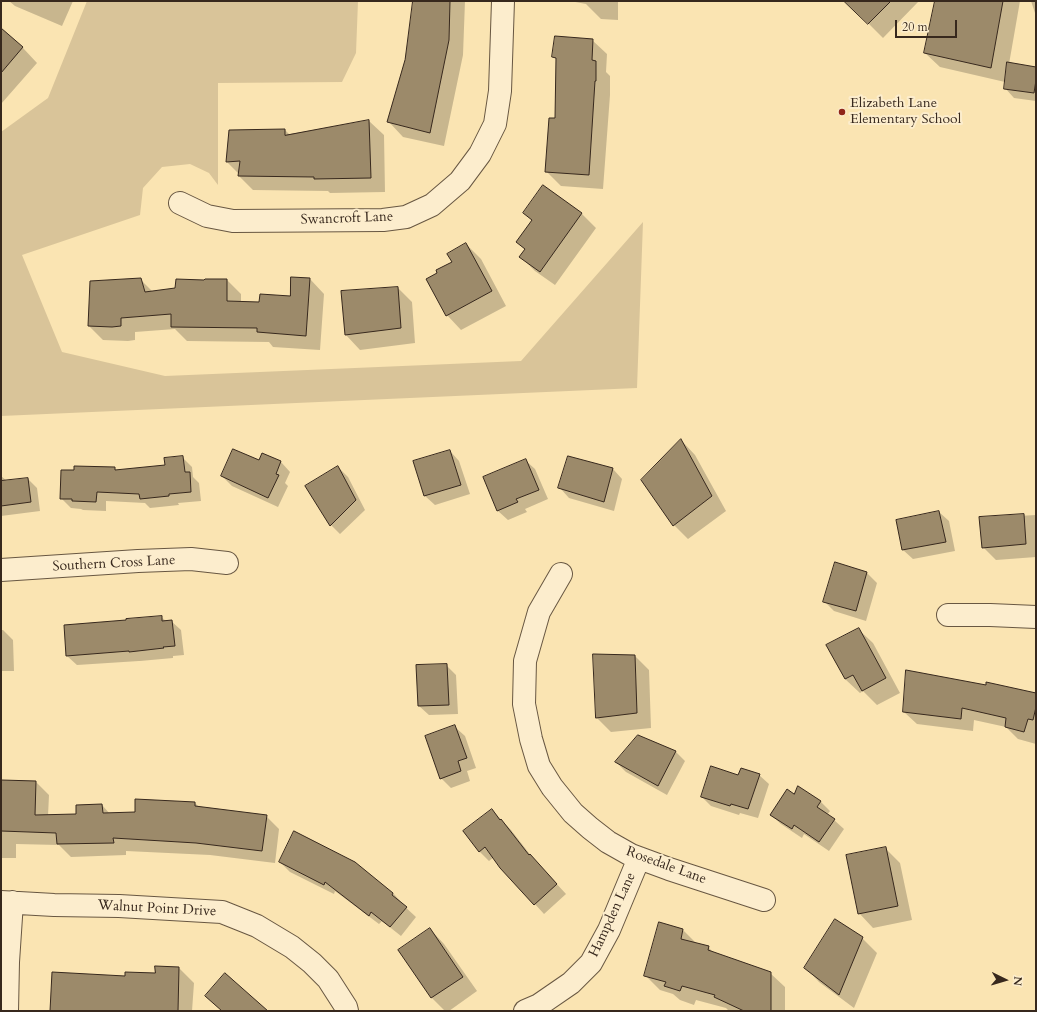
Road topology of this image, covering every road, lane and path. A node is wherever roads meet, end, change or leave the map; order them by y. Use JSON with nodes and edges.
{"nodes":[{"id":1,"x":503,"y":1,"type":"edge"},
{"id":2,"x":180,"y":203,"type":"dead end"},
{"id":3,"x":227,"y":563,"type":"dead end"},
{"id":4,"x":1,"y":570,"type":"edge"},
{"id":5,"x":561,"y":574,"type":"dead end"},
{"id":6,"x":948,"y":615,"type":"dead end"},
{"id":7,"x":1036,"y":617,"type":"edge"},
{"id":8,"x":639,"y":858,"type":"junction"},
{"id":9,"x":764,"y":900,"type":"dead end"},
{"id":10,"x":6,"y":902,"type":"edge"},
{"id":11,"x":7,"y":1011,"type":"edge"},
{"id":12,"x":347,"y":1011,"type":"edge"},
{"id":13,"x":525,"y":1011,"type":"edge"}],
"edges":[{"from":1,"to":2,"type":"street","name":"Swancroft Lane"},
{"from":3,"to":4,"type":"street","name":"Southern Cross Lane"},
{"from":5,"to":8,"type":"street","name":"Rosedale Lane"},
{"from":6,"to":7,"type":"street"},
{"from":8,"to":9,"type":"street","name":"Rosedale Lane"},
{"from":8,"to":13,"type":"street","name":"Hampden Lane"},
{"from":10,"to":11,"type":"street"},
{"from":10,"to":12,"type":"street","name":"Walnut Point Drive"}]}
